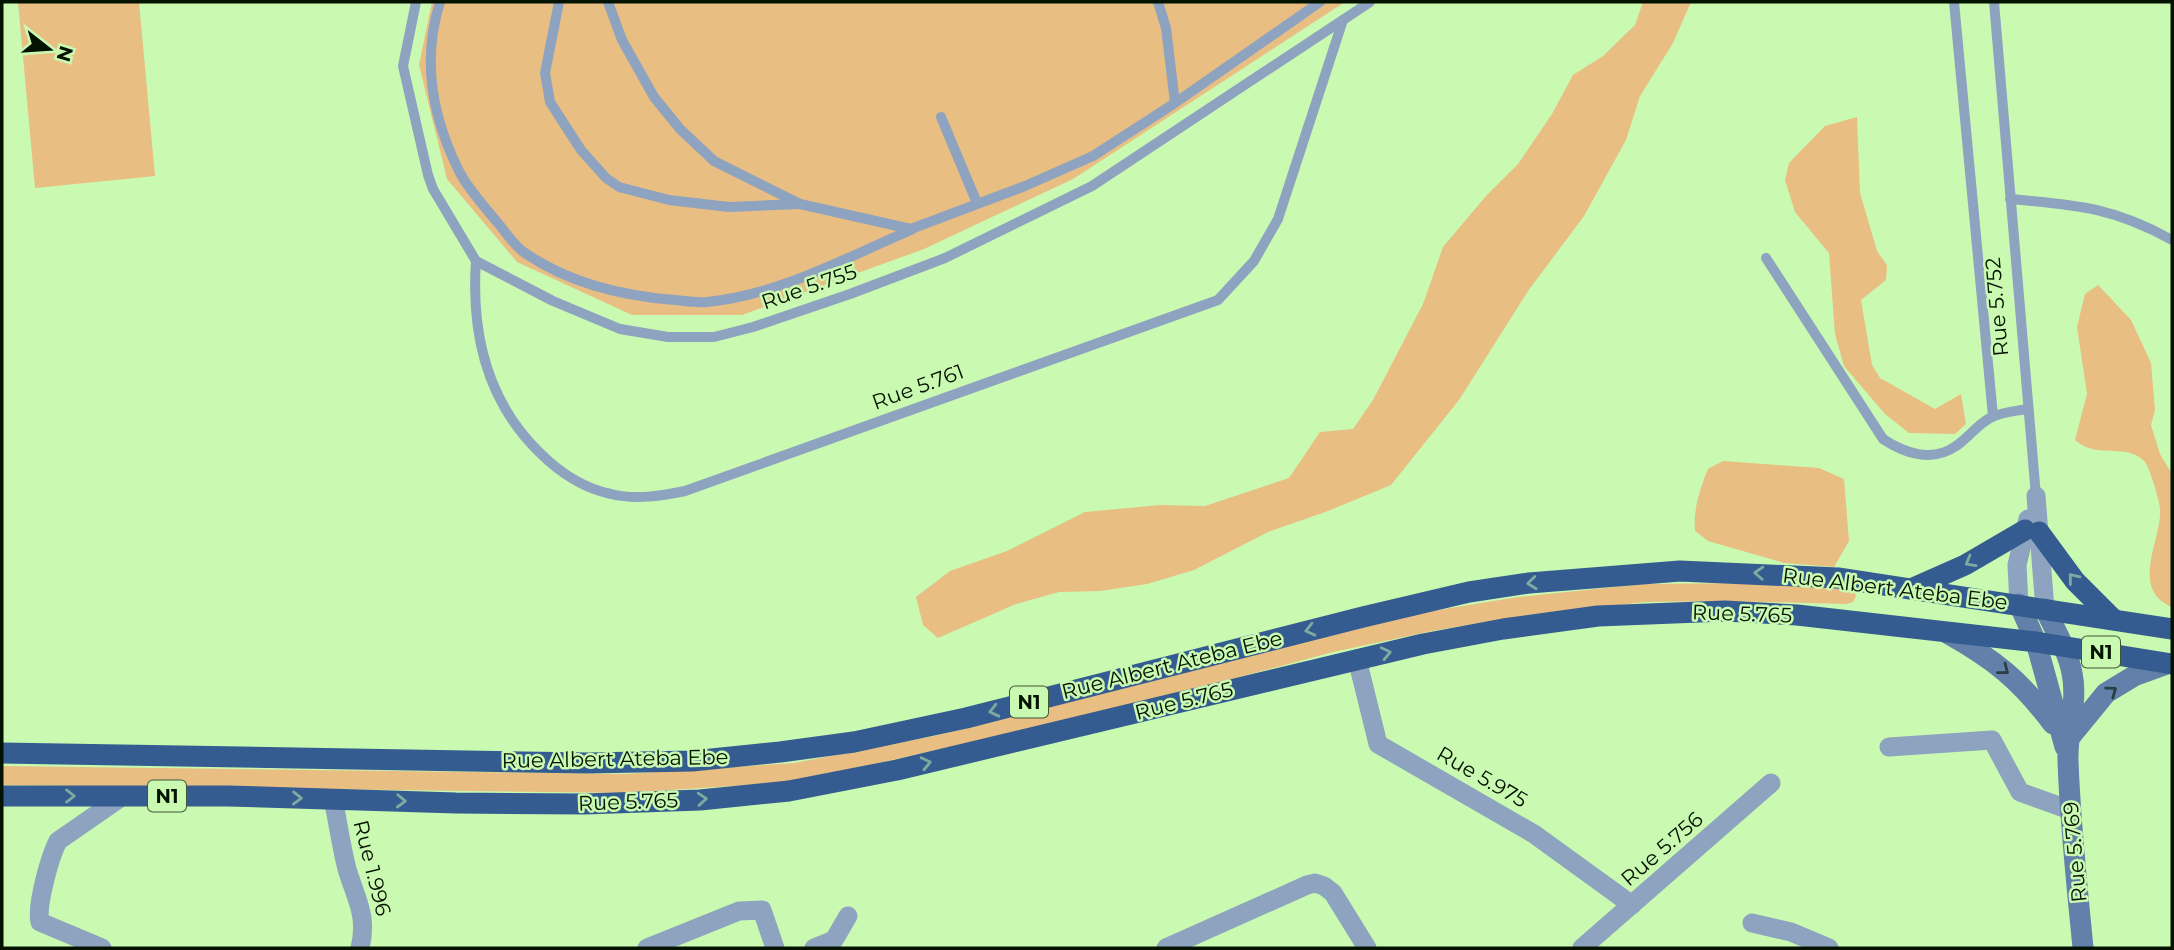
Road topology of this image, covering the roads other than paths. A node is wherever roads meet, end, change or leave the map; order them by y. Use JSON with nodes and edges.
{"nodes":[{"id":1,"x":416,"y":2,"type":"edge"},
{"id":2,"x":440,"y":2,"type":"edge"},
{"id":3,"x":559,"y":2,"type":"edge"},
{"id":4,"x":608,"y":2,"type":"edge"},
{"id":5,"x":1158,"y":2,"type":"edge"},
{"id":6,"x":1320,"y":2,"type":"edge"},
{"id":7,"x":1370,"y":2,"type":"edge"},
{"id":8,"x":1954,"y":2,"type":"edge"},
{"id":9,"x":1994,"y":2,"type":"edge"},
{"id":10,"x":1343,"y":19,"type":"junction"},
{"id":11,"x":1175,"y":103,"type":"junction"},
{"id":12,"x":940,"y":117,"type":"dead end"},
{"id":13,"x":2010,"y":199,"type":"junction"},
{"id":14,"x":977,"y":203,"type":"junction"},
{"id":15,"x":800,"y":204,"type":"junction"},
{"id":16,"x":911,"y":229,"type":"junction"},
{"id":17,"x":2172,"y":240,"type":"edge"},
{"id":18,"x":1766,"y":258,"type":"dead end"},
{"id":19,"x":476,"y":261,"type":"junction"},
{"id":20,"x":2028,"y":409,"type":"junction"},
{"id":21,"x":1993,"y":416,"type":"junction"},
{"id":22,"x":2036,"y":496,"type":"joint"},
{"id":23,"x":2032,"y":531,"type":"junction"},
{"id":24,"x":1913,"y":588,"type":"junction"},
{"id":25,"x":2018,"y":604,"type":"junction"},
{"id":26,"x":2045,"y":609,"type":"junction"},
{"id":27,"x":2113,"y":620,"type":"junction"},
{"id":28,"x":2172,"y":629,"type":"edge"},
{"id":29,"x":1947,"y":633,"type":"junction"},
{"id":30,"x":2036,"y":642,"type":"junction"},
{"id":31,"x":2063,"y":646,"type":"junction"},
{"id":32,"x":1357,"y":659,"type":"junction"},
{"id":33,"x":2170,"y":664,"type":"edge"},
{"id":34,"x":2066,"y":743,"type":"junction"},
{"id":35,"x":1889,"y":747,"type":"dead end"},
{"id":36,"x":2,"y":753,"type":"edge"},
{"id":37,"x":1771,"y":783,"type":"dead end"},
{"id":38,"x":2,"y":796,"type":"edge"},
{"id":39,"x":123,"y":796,"type":"junction"},
{"id":40,"x":333,"y":799,"type":"junction"},
{"id":41,"x":2070,"y":810,"type":"junction"},
{"id":42,"x":1632,"y":905,"type":"junction"},
{"id":43,"x":848,"y":916,"type":"dead end"},
{"id":44,"x":1752,"y":923,"type":"dead end"},
{"id":45,"x":102,"y":948,"type":"edge"},
{"id":46,"x":360,"y":948,"type":"edge"},
{"id":47,"x":647,"y":948,"type":"edge"},
{"id":48,"x":775,"y":948,"type":"edge"},
{"id":49,"x":814,"y":948,"type":"edge"},
{"id":50,"x":1166,"y":948,"type":"edge"},
{"id":51,"x":1367,"y":948,"type":"edge"},
{"id":52,"x":1582,"y":948,"type":"edge"},
{"id":53,"x":1829,"y":948,"type":"edge"},
{"id":54,"x":2083,"y":948,"type":"edge"}],
"edges":[{"from":1,"to":19,"type":"lane"},
{"from":2,"to":16,"type":"lane"},
{"from":3,"to":15,"type":"lane"},
{"from":4,"to":15,"type":"lane"},
{"from":5,"to":11,"type":"lane"},
{"from":6,"to":11,"type":"lane"},
{"from":7,"to":10,"type":"lane","name":"Rue 5.755"},
{"from":8,"to":21,"type":"lane"},
{"from":9,"to":13,"type":"lane","name":"Rue 5.752"},
{"from":10,"to":19,"type":"lane","name":"Rue 5.755"},
{"from":10,"to":19,"type":"lane","name":"Rue 5.761"},
{"from":11,"to":14,"type":"lane"},
{"from":12,"to":14,"type":"lane"},
{"from":13,"to":17,"type":"lane"},
{"from":13,"to":20,"type":"lane","name":"Rue 5.752"},
{"from":14,"to":16,"type":"lane"},
{"from":15,"to":16,"type":"lane"},
{"from":18,"to":21,"type":"lane"},
{"from":20,"to":21,"type":"lane"},
{"from":20,"to":22,"type":"lane","name":"Rue 5.752"},
{"from":22,"to":23,"type":"street"},
{"from":23,"to":24,"type":"highway","one_way":true},
{"from":23,"to":25,"type":"street"},
{"from":23,"to":26,"type":"street"},
{"from":27,"to":23,"type":"highway","one_way":true},
{"from":24,"to":25,"type":"highway","name":"Rue Albert Ateba Ebe","number":"N1"},
{"from":24,"to":36,"type":"highway","name":"Rue Albert Ateba Ebe","number":"N1","one_way":true},
{"from":25,"to":26,"type":"highway","name":"Rue Albert Ateba Ebe","number":"N1"},
{"from":25,"to":30,"type":"main road","name":"Rue 5.769"},
{"from":26,"to":27,"type":"highway","number":"N1"},
{"from":26,"to":31,"type":"main road","name":"Rue 5.769"},
{"from":27,"to":28,"type":"highway","number":"N1"},
{"from":29,"to":30,"type":"highway","name":"Rue 5.765","number":"N1"},
{"from":32,"to":29,"type":"highway","name":"Rue 5.765","number":"N1","one_way":true},
{"from":29,"to":34,"type":"main road","one_way":true},
{"from":30,"to":31,"type":"highway","number":"N1"},
{"from":30,"to":34,"type":"main road","name":"Rue 5.769"},
{"from":31,"to":33,"type":"highway","number":"N1"},
{"from":31,"to":34,"type":"main road","name":"Rue 5.769"},
{"from":40,"to":32,"type":"highway","name":"Rue 5.765","number":"N1","one_way":true},
{"from":32,"to":42,"type":"street","name":"Rue 5.975"},
{"from":34,"to":33,"type":"main road","one_way":true},
{"from":34,"to":41,"type":"main road","name":"Rue 5.769"},
{"from":35,"to":41,"type":"street"},
{"from":37,"to":42,"type":"street","name":"Rue 5.756"},
{"from":38,"to":39,"type":"highway","number":"N1","one_way":true},
{"from":39,"to":40,"type":"highway","number":"N1","one_way":true},
{"from":39,"to":45,"type":"street"},
{"from":40,"to":46,"type":"street","name":"Rue 1.996"},
{"from":41,"to":54,"type":"main road","name":"Rue 5.769"},
{"from":42,"to":52,"type":"street","name":"Rue 5.756"},
{"from":43,"to":49,"type":"street"},
{"from":44,"to":53,"type":"street"},
{"from":47,"to":48,"type":"street"},
{"from":50,"to":51,"type":"street"}]}
